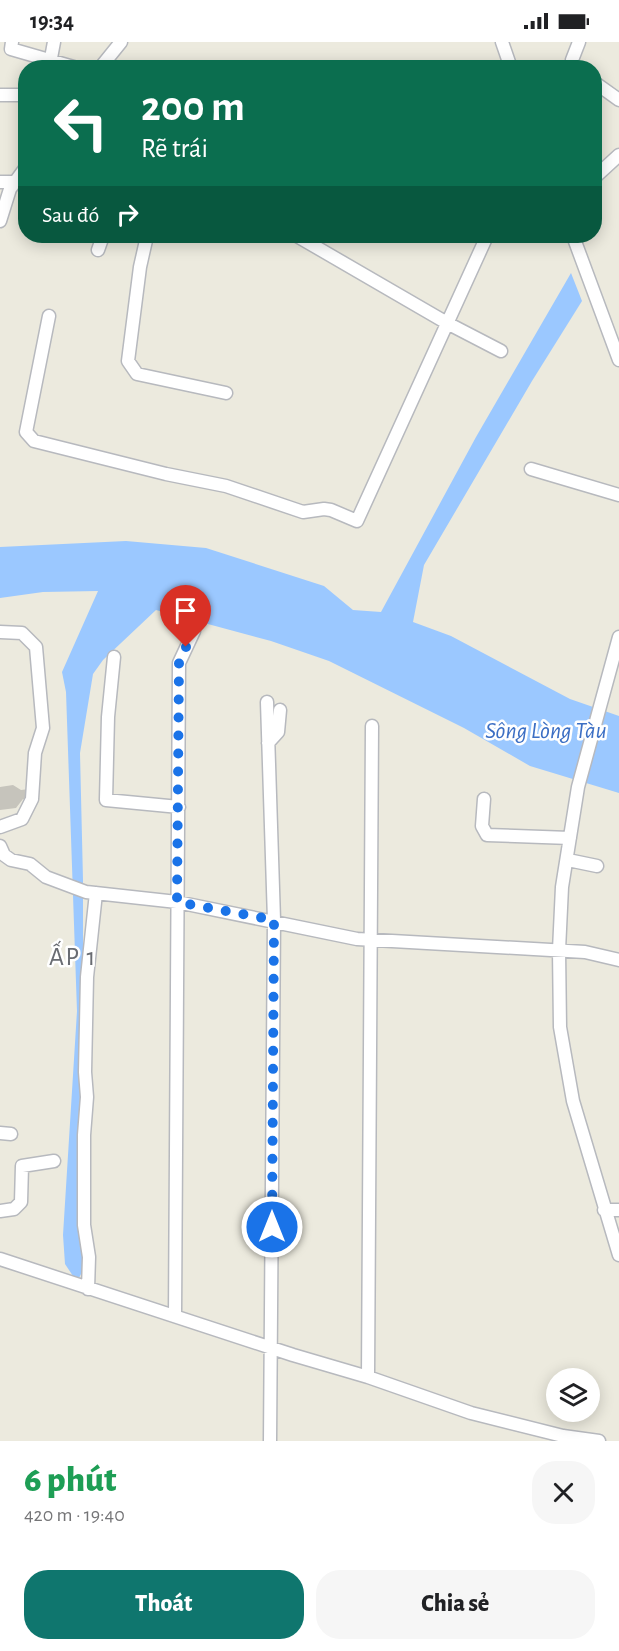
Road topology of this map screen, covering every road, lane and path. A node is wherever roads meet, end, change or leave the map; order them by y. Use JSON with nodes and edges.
{"nodes":[{"id":1,"x":12,"y":42,"type":"edge"},
{"id":2,"x":54,"y":42,"type":"edge"},
{"id":3,"x":121,"y":42,"type":"edge"},
{"id":4,"x":502,"y":42,"type":"edge"},
{"id":5,"x":579,"y":42,"type":"edge"},
{"id":6,"x":51,"y":58,"type":"junction"},
{"id":7,"x":56,"y":60,"type":"edge"},
{"id":8,"x":106,"y":60,"type":"edge"},
{"id":9,"x":508,"y":60,"type":"edge"},
{"id":10,"x":572,"y":60,"type":"edge"},
{"id":11,"x":602,"y":88,"type":"edge"},
{"id":12,"x":0,"y":95,"type":"edge"},
{"id":13,"x":18,"y":95,"type":"edge"},
{"id":14,"x":619,"y":100,"type":"edge"},
{"id":15,"x":619,"y":155,"type":"edge"},
{"id":16,"x":602,"y":171,"type":"edge"},
{"id":17,"x":18,"y":178,"type":"edge"},
{"id":18,"x":0,"y":182,"type":"edge"},
{"id":19,"x":15,"y":182,"type":"junction"},
{"id":20,"x":0,"y":221,"type":"edge"},
{"id":21,"x":100,"y":243,"type":"edge"},
{"id":22,"x":145,"y":243,"type":"edge"},
{"id":23,"x":309,"y":243,"type":"edge"},
{"id":24,"x":484,"y":243,"type":"edge"},
{"id":25,"x":576,"y":243,"type":"edge"},
{"id":26,"x":98,"y":250,"type":"dead end"},
{"id":27,"x":49,"y":316,"type":"dead end"},
{"id":28,"x":447,"y":323,"type":"junction"},
{"id":29,"x":501,"y":351,"type":"dead end"},
{"id":30,"x":619,"y":360,"type":"edge"},
{"id":31,"x":226,"y":393,"type":"dead end"},
{"id":32,"x":531,"y":469,"type":"dead end"},
{"id":33,"x":619,"y":495,"type":"edge"},
{"id":34,"x":194,"y":631,"type":"dead end"},
{"id":35,"x":0,"y":632,"type":"edge"},
{"id":36,"x":619,"y":637,"type":"edge"},
{"id":37,"x":114,"y":657,"type":"dead end"},
{"id":38,"x":267,"y":702,"type":"dead end"},
{"id":39,"x":280,"y":710,"type":"dead end"},
{"id":40,"x":372,"y":726,"type":"dead end"},
{"id":41,"x":268,"y":743,"type":"junction"},
{"id":42,"x":484,"y":799,"type":"dead end"},
{"id":43,"x":178,"y":807,"type":"junction"},
{"id":44,"x":0,"y":827,"type":"edge"},
{"id":45,"x":570,"y":838,"type":"junction"},
{"id":46,"x":0,"y":846,"type":"edge"},
{"id":47,"x":572,"y":861,"type":"junction"},
{"id":48,"x":593,"y":865,"type":"dead end"},
{"id":49,"x":91,"y":892,"type":"junction"},
{"id":50,"x":177,"y":902,"type":"junction"},
{"id":51,"x":274,"y":920,"type":"junction"},
{"id":52,"x":371,"y":940,"type":"junction"},
{"id":53,"x":563,"y":951,"type":"junction"},
{"id":54,"x":619,"y":960,"type":"edge"},
{"id":55,"x":54,"y":1161,"type":"dead end"},
{"id":56,"x":612,"y":1210,"type":"edge"},
{"id":57,"x":0,"y":1211,"type":"edge"},
{"id":58,"x":619,"y":1254,"type":"edge"},
{"id":59,"x":0,"y":1259,"type":"edge"},
{"id":60,"x":88,"y":1289,"type":"junction"},
{"id":61,"x":175,"y":1316,"type":"junction"},
{"id":62,"x":271,"y":1348,"type":"junction"},
{"id":63,"x":368,"y":1377,"type":"junction"},
{"id":64,"x":270,"y":1441,"type":"edge"},
{"id":65,"x":599,"y":1441,"type":"edge"}],
"edges":[{"from":1,"to":6,"type":"street"},
{"from":2,"to":6,"type":"street"},
{"from":3,"to":8,"type":"street"},
{"from":4,"to":9,"type":"street"},
{"from":5,"to":10,"type":"street"},
{"from":6,"to":7,"type":"street"},
{"from":11,"to":14,"type":"street"},
{"from":12,"to":13,"type":"street"},
{"from":15,"to":16,"type":"street"},
{"from":17,"to":19,"type":"street"},
{"from":18,"to":19,"type":"street"},
{"from":19,"to":20,"type":"street"},
{"from":21,"to":26,"type":"street"},
{"from":22,"to":31,"type":"street"},
{"from":23,"to":28,"type":"street"},
{"from":24,"to":28,"type":"street"},
{"from":25,"to":30,"type":"street"},
{"from":27,"to":28,"type":"street"},
{"from":28,"to":29,"type":"street"},
{"from":32,"to":33,"type":"street"},
{"from":34,"to":43,"type":"street"},
{"from":35,"to":44,"type":"street"},
{"from":36,"to":45,"type":"street"},
{"from":37,"to":43,"type":"street"},
{"from":38,"to":41,"type":"street"},
{"from":39,"to":41,"type":"street"},
{"from":40,"to":52,"type":"street"},
{"from":41,"to":51,"type":"street"},
{"from":42,"to":45,"type":"street"},
{"from":43,"to":50,"type":"street"},
{"from":45,"to":47,"type":"street"},
{"from":46,"to":49,"type":"street"},
{"from":47,"to":48,"type":"street"},
{"from":47,"to":53,"type":"street"},
{"from":49,"to":50,"type":"street"},
{"from":49,"to":60,"type":"street"},
{"from":50,"to":51,"type":"street"},
{"from":50,"to":61,"type":"street"},
{"from":51,"to":52,"type":"street"},
{"from":51,"to":62,"type":"street"},
{"from":52,"to":53,"type":"street"},
{"from":52,"to":63,"type":"street"},
{"from":53,"to":54,"type":"street"},
{"from":53,"to":56,"type":"street"},
{"from":55,"to":57,"type":"street"},
{"from":56,"to":58,"type":"street"},
{"from":59,"to":60,"type":"street"},
{"from":60,"to":61,"type":"street"},
{"from":61,"to":62,"type":"street"},
{"from":62,"to":63,"type":"street"},
{"from":62,"to":64,"type":"street"},
{"from":63,"to":65,"type":"street"}]}
